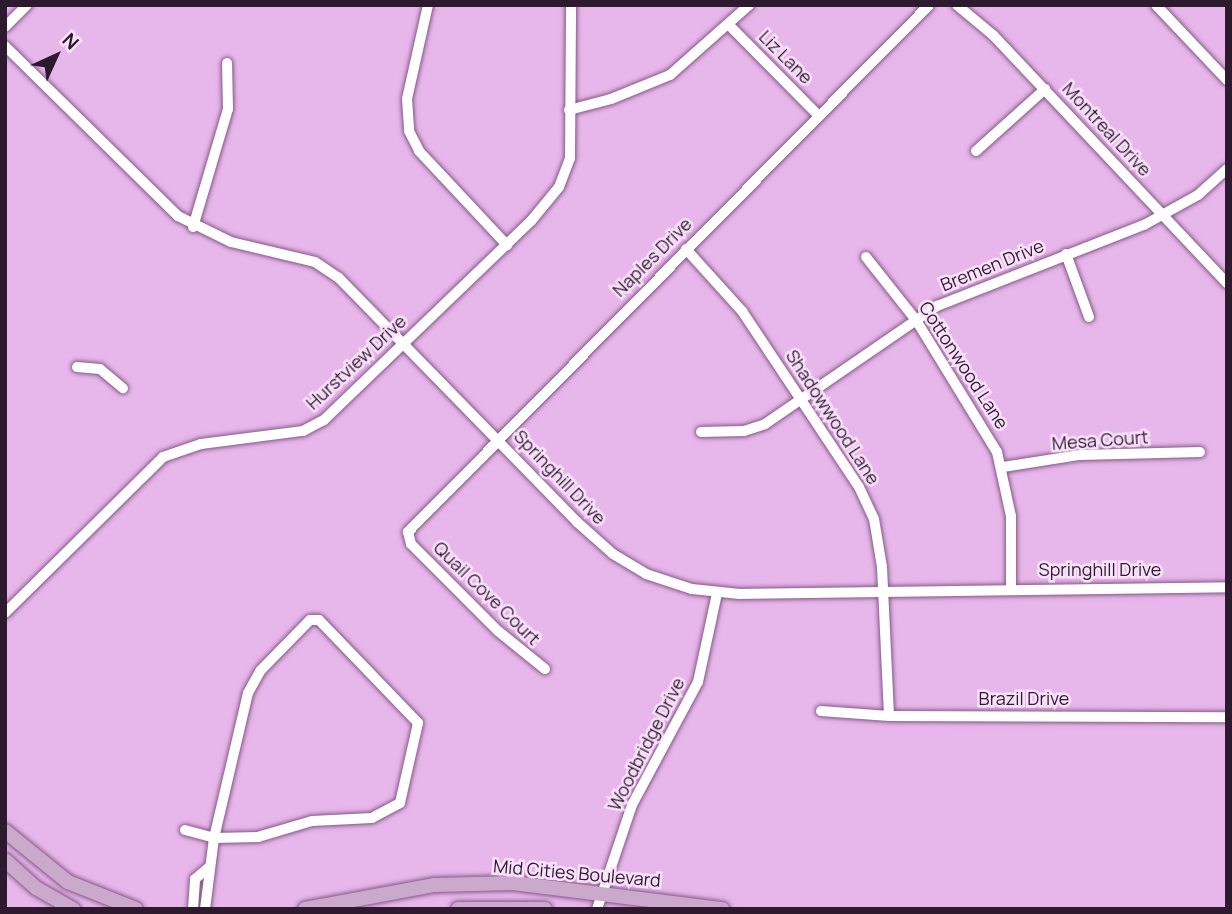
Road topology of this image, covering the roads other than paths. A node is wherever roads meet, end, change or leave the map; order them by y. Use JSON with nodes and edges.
{"nodes":[{"id":1,"x":27,"y":5,"type":"edge"},
{"id":2,"x":428,"y":5,"type":"edge"},
{"id":3,"x":571,"y":5,"type":"edge"},
{"id":4,"x":749,"y":5,"type":"edge"},
{"id":5,"x":929,"y":5,"type":"edge"},
{"id":6,"x":957,"y":5,"type":"edge"},
{"id":7,"x":1156,"y":5,"type":"edge"},
{"id":8,"x":729,"y":25,"type":"junction"},
{"id":9,"x":5,"y":27,"type":"edge"},
{"id":10,"x":5,"y":46,"type":"edge"},
{"id":11,"x":227,"y":63,"type":"dead end"},
{"id":12,"x":1227,"y":80,"type":"edge"},
{"id":13,"x":1045,"y":89,"type":"junction"},
{"id":14,"x":569,"y":110,"type":"junction"},
{"id":15,"x":817,"y":114,"type":"junction"},
{"id":16,"x":976,"y":151,"type":"dead end"},
{"id":17,"x":1227,"y":169,"type":"edge"},
{"id":18,"x":1164,"y":215,"type":"junction"},
{"id":19,"x":193,"y":227,"type":"junction"},
{"id":20,"x":507,"y":245,"type":"junction"},
{"id":21,"x":686,"y":249,"type":"junction"},
{"id":22,"x":1066,"y":254,"type":"junction"},
{"id":23,"x":866,"y":257,"type":"dead end"},
{"id":24,"x":1227,"y":283,"type":"edge"},
{"id":25,"x":1089,"y":317,"type":"dead end"},
{"id":26,"x":916,"y":320,"type":"junction"},
{"id":27,"x":405,"y":341,"type":"junction"},
{"id":28,"x":77,"y":368,"type":"dead end"},
{"id":29,"x":123,"y":388,"type":"dead end"},
{"id":30,"x":802,"y":400,"type":"junction"},
{"id":31,"x":701,"y":432,"type":"dead end"},
{"id":32,"x":499,"y":438,"type":"junction"},
{"id":33,"x":1200,"y":452,"type":"dead end"},
{"id":34,"x":1003,"y":467,"type":"junction"},
{"id":35,"x":408,"y":539,"type":"joint"},
{"id":36,"x":1011,"y":587,"type":"junction"},
{"id":37,"x":1227,"y":587,"type":"edge"},
{"id":38,"x":884,"y":591,"type":"junction"},
{"id":39,"x":717,"y":593,"type":"junction"},
{"id":40,"x":5,"y":613,"type":"edge"},
{"id":41,"x":545,"y":669,"type":"dead end"},
{"id":42,"x":821,"y":711,"type":"dead end"},
{"id":43,"x":889,"y":716,"type":"junction"},
{"id":44,"x":1227,"y":717,"type":"edge"},
{"id":45,"x":186,"y":830,"type":"dead end"},
{"id":46,"x":6,"y":834,"type":"edge"},
{"id":47,"x":214,"y":838,"type":"junction"},
{"id":48,"x":5,"y":860,"type":"edge"},
{"id":49,"x":208,"y":868,"type":"junction"},
{"id":50,"x":601,"y":893,"type":"junction"},
{"id":51,"x":73,"y":909,"type":"edge"},
{"id":52,"x":136,"y":909,"type":"edge"},
{"id":53,"x":193,"y":909,"type":"edge"},
{"id":54,"x":205,"y":909,"type":"edge"},
{"id":55,"x":305,"y":909,"type":"edge"},
{"id":56,"x":458,"y":909,"type":"edge"},
{"id":57,"x":545,"y":909,"type":"edge"},
{"id":58,"x":597,"y":909,"type":"edge"},
{"id":59,"x":722,"y":909,"type":"edge"}],
"edges":[{"from":1,"to":9,"type":"street"},
{"from":2,"to":20,"type":"street"},
{"from":3,"to":14,"type":"street","name":"Hurstview Drive"},
{"from":4,"to":8,"type":"street"},
{"from":5,"to":15,"type":"street","name":"Naples Drive"},
{"from":6,"to":13,"type":"street","name":"Montreal Drive"},
{"from":7,"to":12,"type":"street"},
{"from":8,"to":14,"type":"street"},
{"from":8,"to":15,"type":"street","name":"Liz Lane"},
{"from":10,"to":19,"type":"street","name":"Springhill Drive"},
{"from":11,"to":19,"type":"street"},
{"from":13,"to":16,"type":"street"},
{"from":13,"to":18,"type":"street","name":"Montreal Drive"},
{"from":14,"to":20,"type":"street","name":"Hurstview Drive"},
{"from":15,"to":21,"type":"street","name":"Naples Drive"},
{"from":17,"to":18,"type":"street","name":"Bremen Drive"},
{"from":18,"to":22,"type":"street","name":"Bremen Drive"},
{"from":18,"to":24,"type":"street","name":"Montreal Drive"},
{"from":19,"to":27,"type":"street","name":"Springhill Drive"},
{"from":20,"to":27,"type":"street","name":"Hurstview Drive"},
{"from":21,"to":30,"type":"street","name":"Shadowwood Lane"},
{"from":21,"to":32,"type":"street","name":"Naples Drive"},
{"from":22,"to":25,"type":"street"},
{"from":22,"to":26,"type":"street","name":"Bremen Drive"},
{"from":23,"to":26,"type":"street","name":"Cottonwood Lane"},
{"from":26,"to":30,"type":"street","name":"Bremen Drive"},
{"from":26,"to":34,"type":"street","name":"Cottonwood Lane"},
{"from":27,"to":32,"type":"street","name":"Springhill Drive"},
{"from":27,"to":40,"type":"street","name":"Hurstview Drive"},
{"from":28,"to":29,"type":"street"},
{"from":30,"to":31,"type":"street","name":"Bremen Drive"},
{"from":30,"to":38,"type":"street","name":"Shadowwood Lane"},
{"from":32,"to":35,"type":"street","name":"Naples Drive"},
{"from":32,"to":39,"type":"street","name":"Springhill Drive"},
{"from":33,"to":34,"type":"street","name":"Mesa Court"},
{"from":34,"to":36,"type":"street","name":"Cottonwood Lane"},
{"from":35,"to":41,"type":"street","name":"Quail Cove Court"},
{"from":36,"to":37,"type":"street","name":"Springhill Drive"},
{"from":36,"to":38,"type":"street","name":"Springhill Drive"},
{"from":38,"to":39,"type":"street","name":"Springhill Drive"},
{"from":38,"to":43,"type":"street","name":"Shadowwood Lane"},
{"from":39,"to":50,"type":"street","name":"Woodbridge Drive"},
{"from":42,"to":43,"type":"street","name":"Brazil Drive"},
{"from":43,"to":44,"type":"street","name":"Brazil Drive"},
{"from":45,"to":47,"type":"street"},
{"from":46,"to":52,"type":"main road"},
{"from":47,"to":47,"type":"street"},
{"from":47,"to":49,"type":"street"},
{"from":48,"to":51,"type":"main road"},
{"from":49,"to":53,"type":"street"},
{"from":49,"to":54,"type":"street"},
{"from":50,"to":55,"type":"main road","name":"Mid Cities Boulevard"},
{"from":50,"to":58,"type":"street","name":"Woodbridge Drive"},
{"from":50,"to":59,"type":"main road","name":"Mid Cities Boulevard"},
{"from":56,"to":57,"type":"main road"}]}
